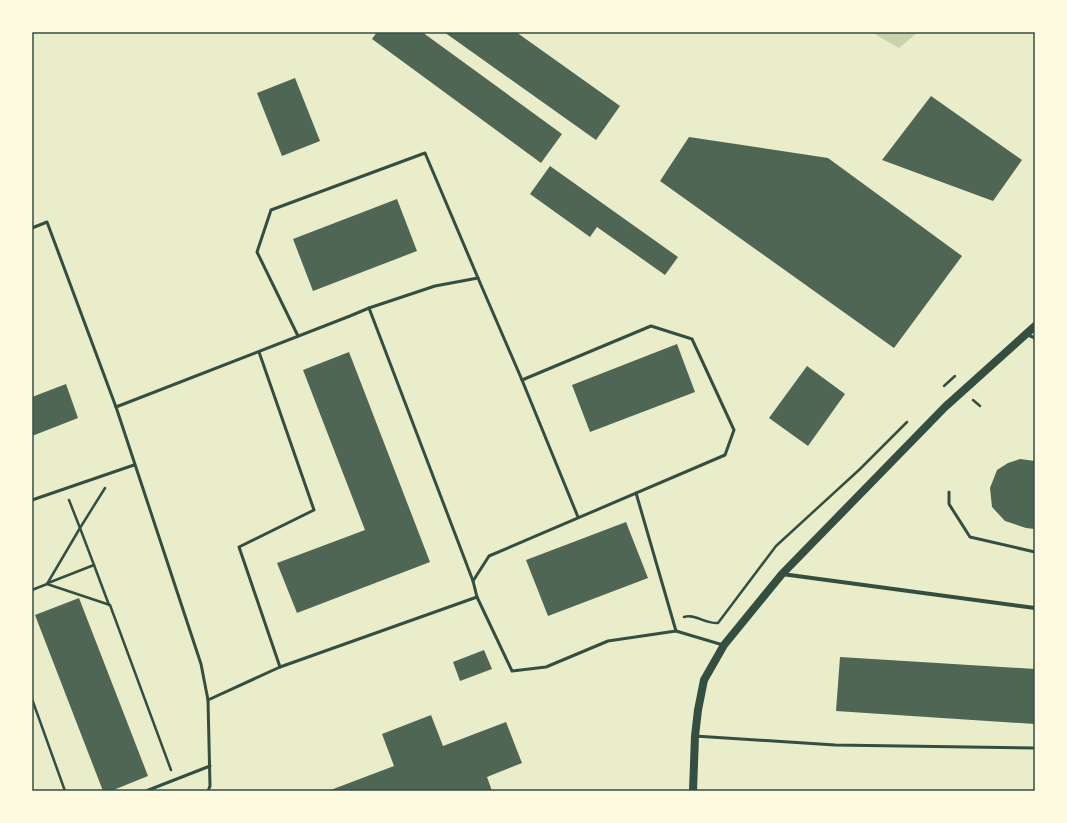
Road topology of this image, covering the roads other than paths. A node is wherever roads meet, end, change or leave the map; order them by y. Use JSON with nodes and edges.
{"nodes":[{"id":1,"x":32,"y":228,"type":"edge"},
{"id":2,"x":478,"y":278,"type":"junction"},
{"id":3,"x":369,"y":308,"type":"junction"},
{"id":4,"x":1035,"y":326,"type":"edge"},
{"id":5,"x":1026,"y":334,"type":"junction"},
{"id":6,"x":298,"y":336,"type":"junction"},
{"id":7,"x":1035,"y":338,"type":"edge"},
{"id":8,"x":259,"y":352,"type":"junction"},
{"id":9,"x":522,"y":380,"type":"junction"},
{"id":10,"x":116,"y":407,"type":"junction"},
{"id":11,"x":134,"y":465,"type":"junction"},
{"id":12,"x":949,"y":492,"type":"dead end"},
{"id":13,"x":636,"y":493,"type":"junction"},
{"id":14,"x":32,"y":500,"type":"edge"},
{"id":15,"x":578,"y":517,"type":"junction"},
{"id":16,"x":1035,"y":552,"type":"edge"},
{"id":17,"x":782,"y":574,"type":"junction"},
{"id":18,"x":473,"y":581,"type":"junction"},
{"id":19,"x":477,"y":597,"type":"junction"},
{"id":20,"x":1035,"y":608,"type":"edge"},
{"id":21,"x":676,"y":631,"type":"junction"},
{"id":22,"x":724,"y":645,"type":"junction"},
{"id":23,"x":280,"y":667,"type":"junction"},
{"id":24,"x":208,"y":700,"type":"junction"},
{"id":25,"x":695,"y":736,"type":"junction"},
{"id":26,"x":1035,"y":748,"type":"edge"},
{"id":27,"x":210,"y":766,"type":"junction"},
{"id":28,"x":146,"y":791,"type":"edge"},
{"id":29,"x":208,"y":791,"type":"edge"},
{"id":30,"x":693,"y":791,"type":"edge"}],
"edges":[{"from":1,"to":10,"type":"lane"},
{"from":2,"to":3,"type":"lane"},
{"from":2,"to":6,"type":"lane"},
{"from":2,"to":9,"type":"lane"},
{"from":3,"to":6,"type":"lane"},
{"from":3,"to":18,"type":"lane"},
{"from":4,"to":5,"type":"main road"},
{"from":5,"to":7,"type":"lane"},
{"from":5,"to":17,"type":"main road"},
{"from":6,"to":8,"type":"lane"},
{"from":8,"to":10,"type":"lane"},
{"from":8,"to":23,"type":"lane"},
{"from":9,"to":13,"type":"lane"},
{"from":9,"to":15,"type":"lane"},
{"from":10,"to":11,"type":"lane"},
{"from":11,"to":14,"type":"lane"},
{"from":11,"to":24,"type":"lane"},
{"from":12,"to":16,"type":"lane"},
{"from":13,"to":15,"type":"lane"},
{"from":13,"to":21,"type":"lane"},
{"from":15,"to":18,"type":"lane"},
{"from":17,"to":20,"type":"street"},
{"from":17,"to":22,"type":"main road"},
{"from":18,"to":19,"type":"lane"},
{"from":19,"to":21,"type":"lane"},
{"from":19,"to":23,"type":"lane"},
{"from":21,"to":22,"type":"lane"},
{"from":22,"to":25,"type":"main road"},
{"from":23,"to":24,"type":"lane"},
{"from":24,"to":27,"type":"lane"},
{"from":25,"to":26,"type":"lane"},
{"from":25,"to":30,"type":"main road"},
{"from":27,"to":28,"type":"lane"},
{"from":27,"to":29,"type":"lane"}]}
